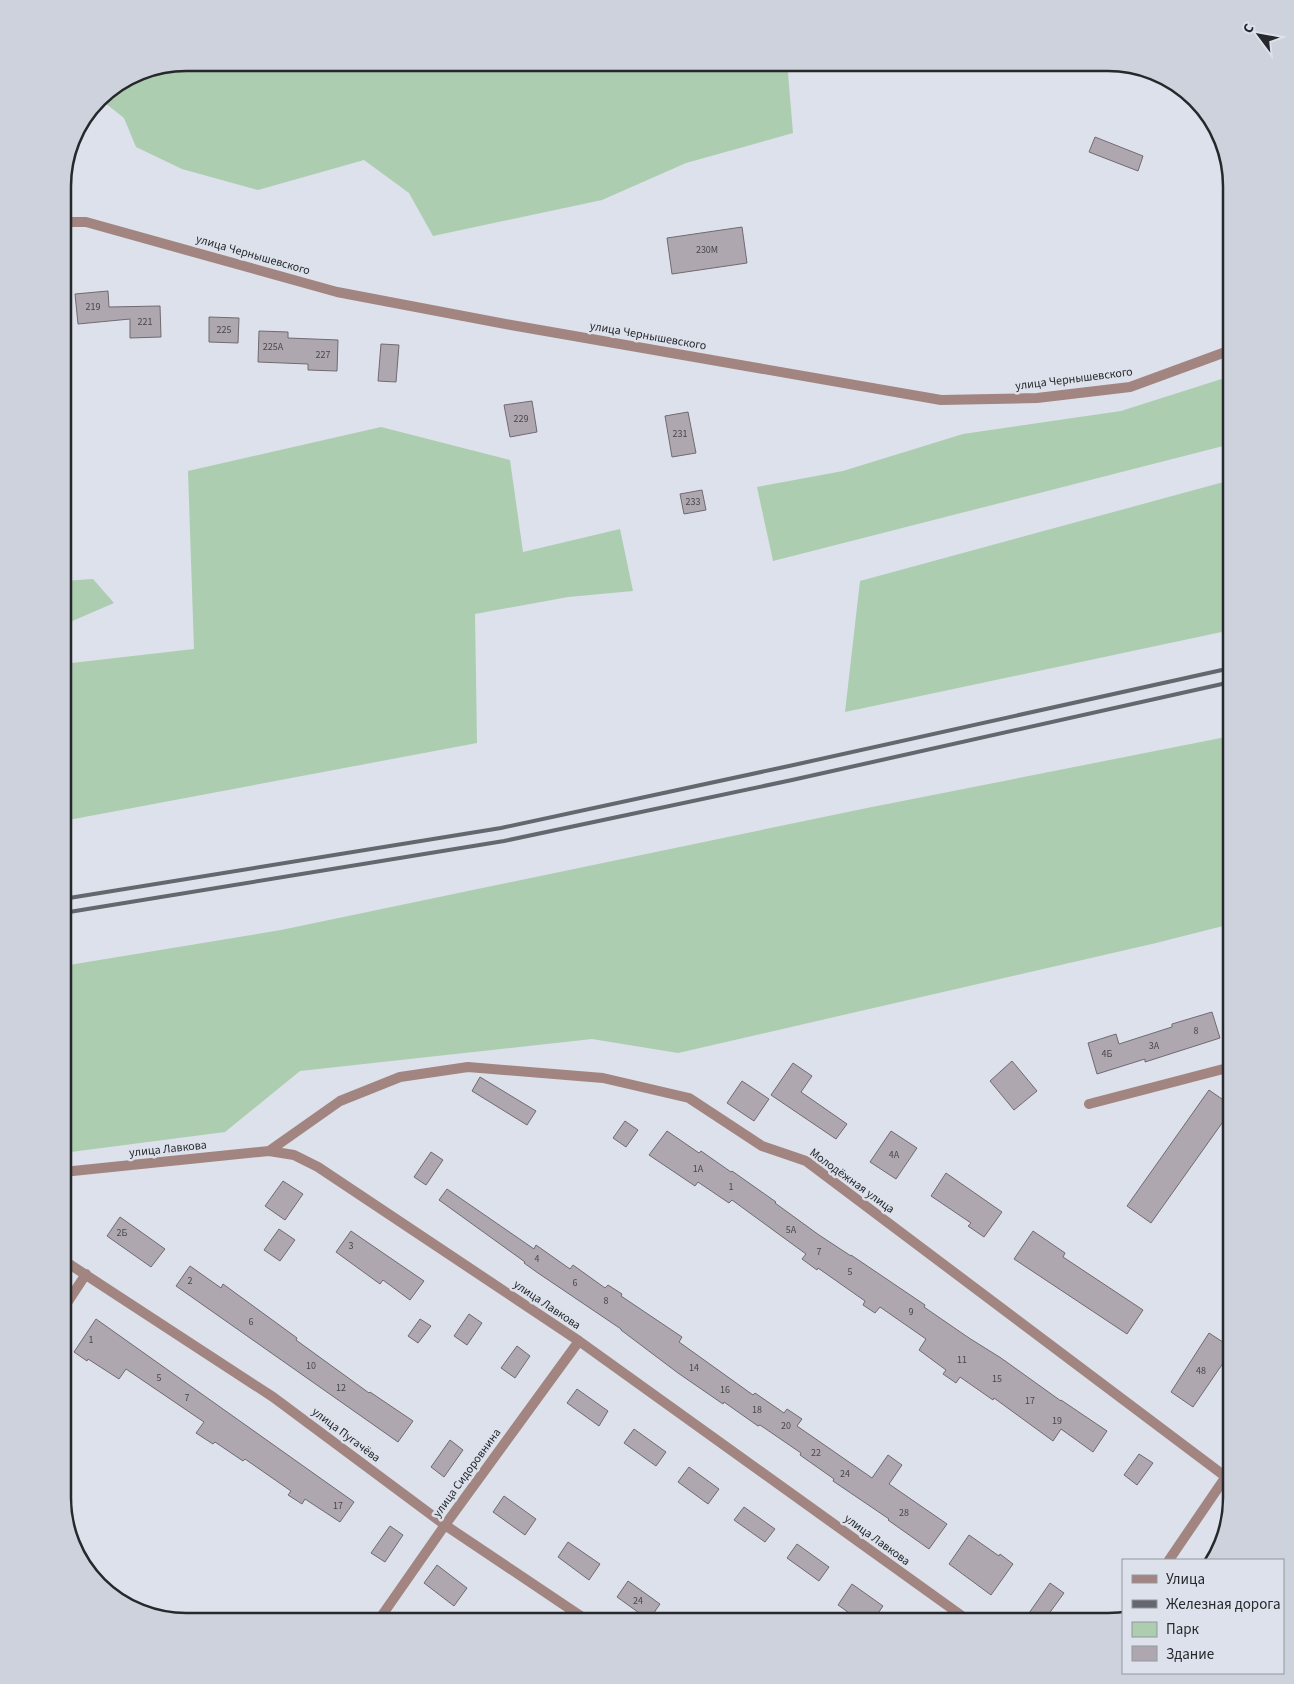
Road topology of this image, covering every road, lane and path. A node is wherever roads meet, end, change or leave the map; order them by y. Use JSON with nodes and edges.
{"nodes":[{"id":1,"x":71,"y":217,"type":"edge"},
{"id":2,"x":71,"y":222,"type":"edge"},
{"id":3,"x":86,"y":222,"type":"junction"},
{"id":4,"x":1223,"y":353,"type":"edge"},
{"id":5,"x":1223,"y":1069,"type":"edge"},
{"id":6,"x":1089,"y":1104,"type":"dead end"},
{"id":7,"x":269,"y":1150,"type":"junction"},
{"id":8,"x":71,"y":1171,"type":"edge"},
{"id":9,"x":71,"y":1265,"type":"edge"},
{"id":10,"x":86,"y":1274,"type":"junction"},
{"id":11,"x":71,"y":1296,"type":"edge"},
{"id":12,"x":579,"y":1341,"type":"junction"},
{"id":13,"x":1223,"y":1469,"type":"edge"},
{"id":14,"x":1223,"y":1482,"type":"edge"},
{"id":15,"x":445,"y":1525,"type":"junction"},
{"id":16,"x":1170,"y":1559,"type":"edge"},
{"id":17,"x":384,"y":1613,"type":"edge"},
{"id":18,"x":575,"y":1613,"type":"edge"},
{"id":19,"x":957,"y":1613,"type":"edge"}],
"edges":[{"from":1,"to":3,"type":"street"},
{"from":2,"to":3,"type":"street","name":"улица Чернышевского"},
{"from":3,"to":4,"type":"street","name":"улица Чернышевского"},
{"from":5,"to":6,"type":"street"},
{"from":7,"to":8,"type":"street","name":"улица Лавкова"},
{"from":7,"to":12,"type":"street","name":"улица Лавкова"},
{"from":7,"to":13,"type":"street","name":"Молодёжная улица"},
{"from":9,"to":10,"type":"street","name":"улица Пугачёва"},
{"from":10,"to":11,"type":"street"},
{"from":10,"to":15,"type":"street","name":"улица Пугачёва"},
{"from":12,"to":15,"type":"street","name":"улица Сидоровнина"},
{"from":12,"to":19,"type":"street","name":"улица Лавкова"},
{"from":14,"to":16,"type":"street"},
{"from":15,"to":17,"type":"street","name":"улица Сидоровнина"},
{"from":15,"to":18,"type":"street","name":"улица Пугачёва"}]}
